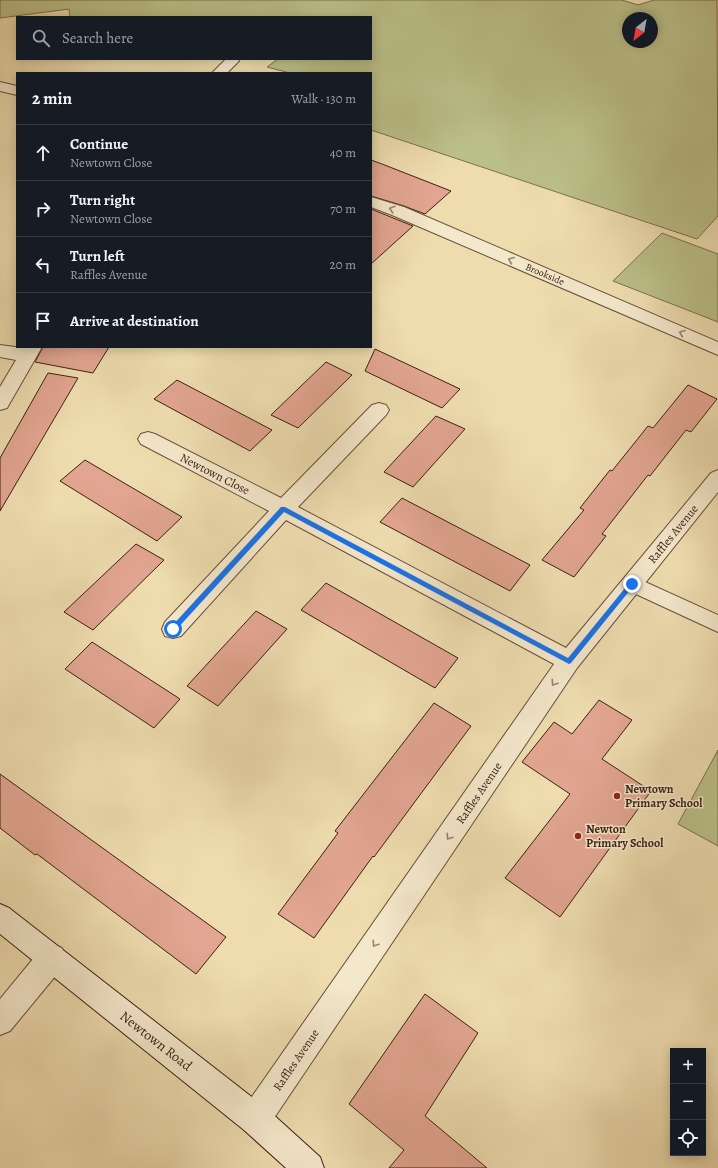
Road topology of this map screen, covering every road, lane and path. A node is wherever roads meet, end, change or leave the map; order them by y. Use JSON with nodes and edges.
{"nodes":[{"id":1,"x":232,"y":61,"type":"dead end"},
{"id":2,"x":220,"y":72,"type":"edge"},
{"id":3,"x":0,"y":86,"type":"edge"},
{"id":4,"x":16,"y":91,"type":"edge"},
{"id":5,"x":372,"y":202,"type":"edge"},
{"id":6,"x":718,"y":349,"type":"edge"},
{"id":7,"x":0,"y":351,"type":"edge"},
{"id":8,"x":31,"y":351,"type":"edge"},
{"id":9,"x":0,"y":403,"type":"edge"},
{"id":10,"x":379,"y":410,"type":"dead end"},
{"id":11,"x":148,"y":439,"type":"dead end"},
{"id":12,"x":718,"y":478,"type":"edge"},
{"id":13,"x":283,"y":509,"type":"junction"},
{"id":14,"x":632,"y":584,"type":"junction"},
{"id":15,"x":718,"y":624,"type":"edge"},
{"id":16,"x":173,"y":629,"type":"dead end"},
{"id":17,"x":569,"y":661,"type":"junction"},
{"id":18,"x":0,"y":917,"type":"edge"},
{"id":19,"x":52,"y":958,"type":"junction"},
{"id":20,"x":0,"y":1021,"type":"edge"},
{"id":21,"x":255,"y":1119,"type":"junction"},
{"id":22,"x":306,"y":1167,"type":"edge"}],
"edges":[{"from":1,"to":2,"type":"street"},
{"from":3,"to":4,"type":"street"},
{"from":6,"to":5,"type":"street","name":"Brookside","one_way":true},
{"from":7,"to":8,"type":"street"},
{"from":8,"to":9,"type":"street"},
{"from":10,"to":13,"type":"street"},
{"from":11,"to":13,"type":"street","name":"Newtown Close"},
{"from":12,"to":14,"type":"street","name":"Raffles Avenue"},
{"from":13,"to":16,"type":"street"},
{"from":13,"to":17,"type":"street","name":"Newtown Close"},
{"from":14,"to":15,"type":"lane"},
{"from":14,"to":17,"type":"street","name":"Raffles Avenue"},
{"from":17,"to":21,"type":"street","name":"Raffles Avenue","one_way":true},
{"from":18,"to":19,"type":"street","name":"Newtown Road"},
{"from":19,"to":20,"type":"street"},
{"from":19,"to":21,"type":"street","name":"Newtown Road"},
{"from":21,"to":22,"type":"street","name":"Newtown Road"}]}
